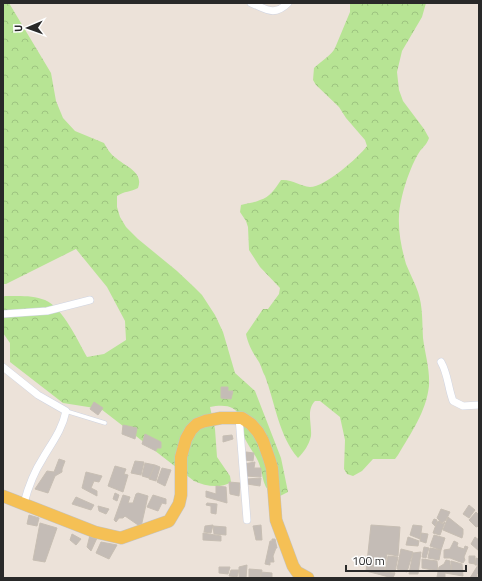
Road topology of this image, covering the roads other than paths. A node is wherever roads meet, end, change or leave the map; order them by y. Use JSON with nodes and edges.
{"nodes":[{"id":1,"x":251,"y":3,"type":"edge"},
{"id":2,"x":288,"y":3,"type":"edge"},
{"id":3,"x":90,"y":300,"type":"dead end"},
{"id":4,"x":3,"y":314,"type":"edge"},
{"id":5,"x":441,"y":362,"type":"dead end"},
{"id":6,"x":3,"y":367,"type":"edge"},
{"id":7,"x":476,"y":405,"type":"edge"},
{"id":8,"x":66,"y":411,"type":"junction"},
{"id":9,"x":239,"y":417,"type":"junction"},
{"id":10,"x":105,"y":422,"type":"dead end"},
{"id":11,"x":3,"y":496,"type":"edge"},
{"id":12,"x":24,"y":503,"type":"junction"},
{"id":13,"x":247,"y":520,"type":"dead end"},
{"id":14,"x":293,"y":566,"type":"junction"},
{"id":15,"x":293,"y":578,"type":"edge"},
{"id":16,"x":308,"y":578,"type":"edge"}],
"edges":[{"from":1,"to":2,"type":"street"},
{"from":3,"to":4,"type":"street"},
{"from":5,"to":7,"type":"street"},
{"from":6,"to":8,"type":"street"},
{"from":8,"to":10,"type":"lane"},
{"from":8,"to":12,"type":"street"},
{"from":9,"to":12,"type":"main road"},
{"from":9,"to":13,"type":"street"},
{"from":9,"to":14,"type":"main road"},
{"from":11,"to":12,"type":"main road"},
{"from":14,"to":15,"type":"street"},
{"from":14,"to":16,"type":"main road"}]}
